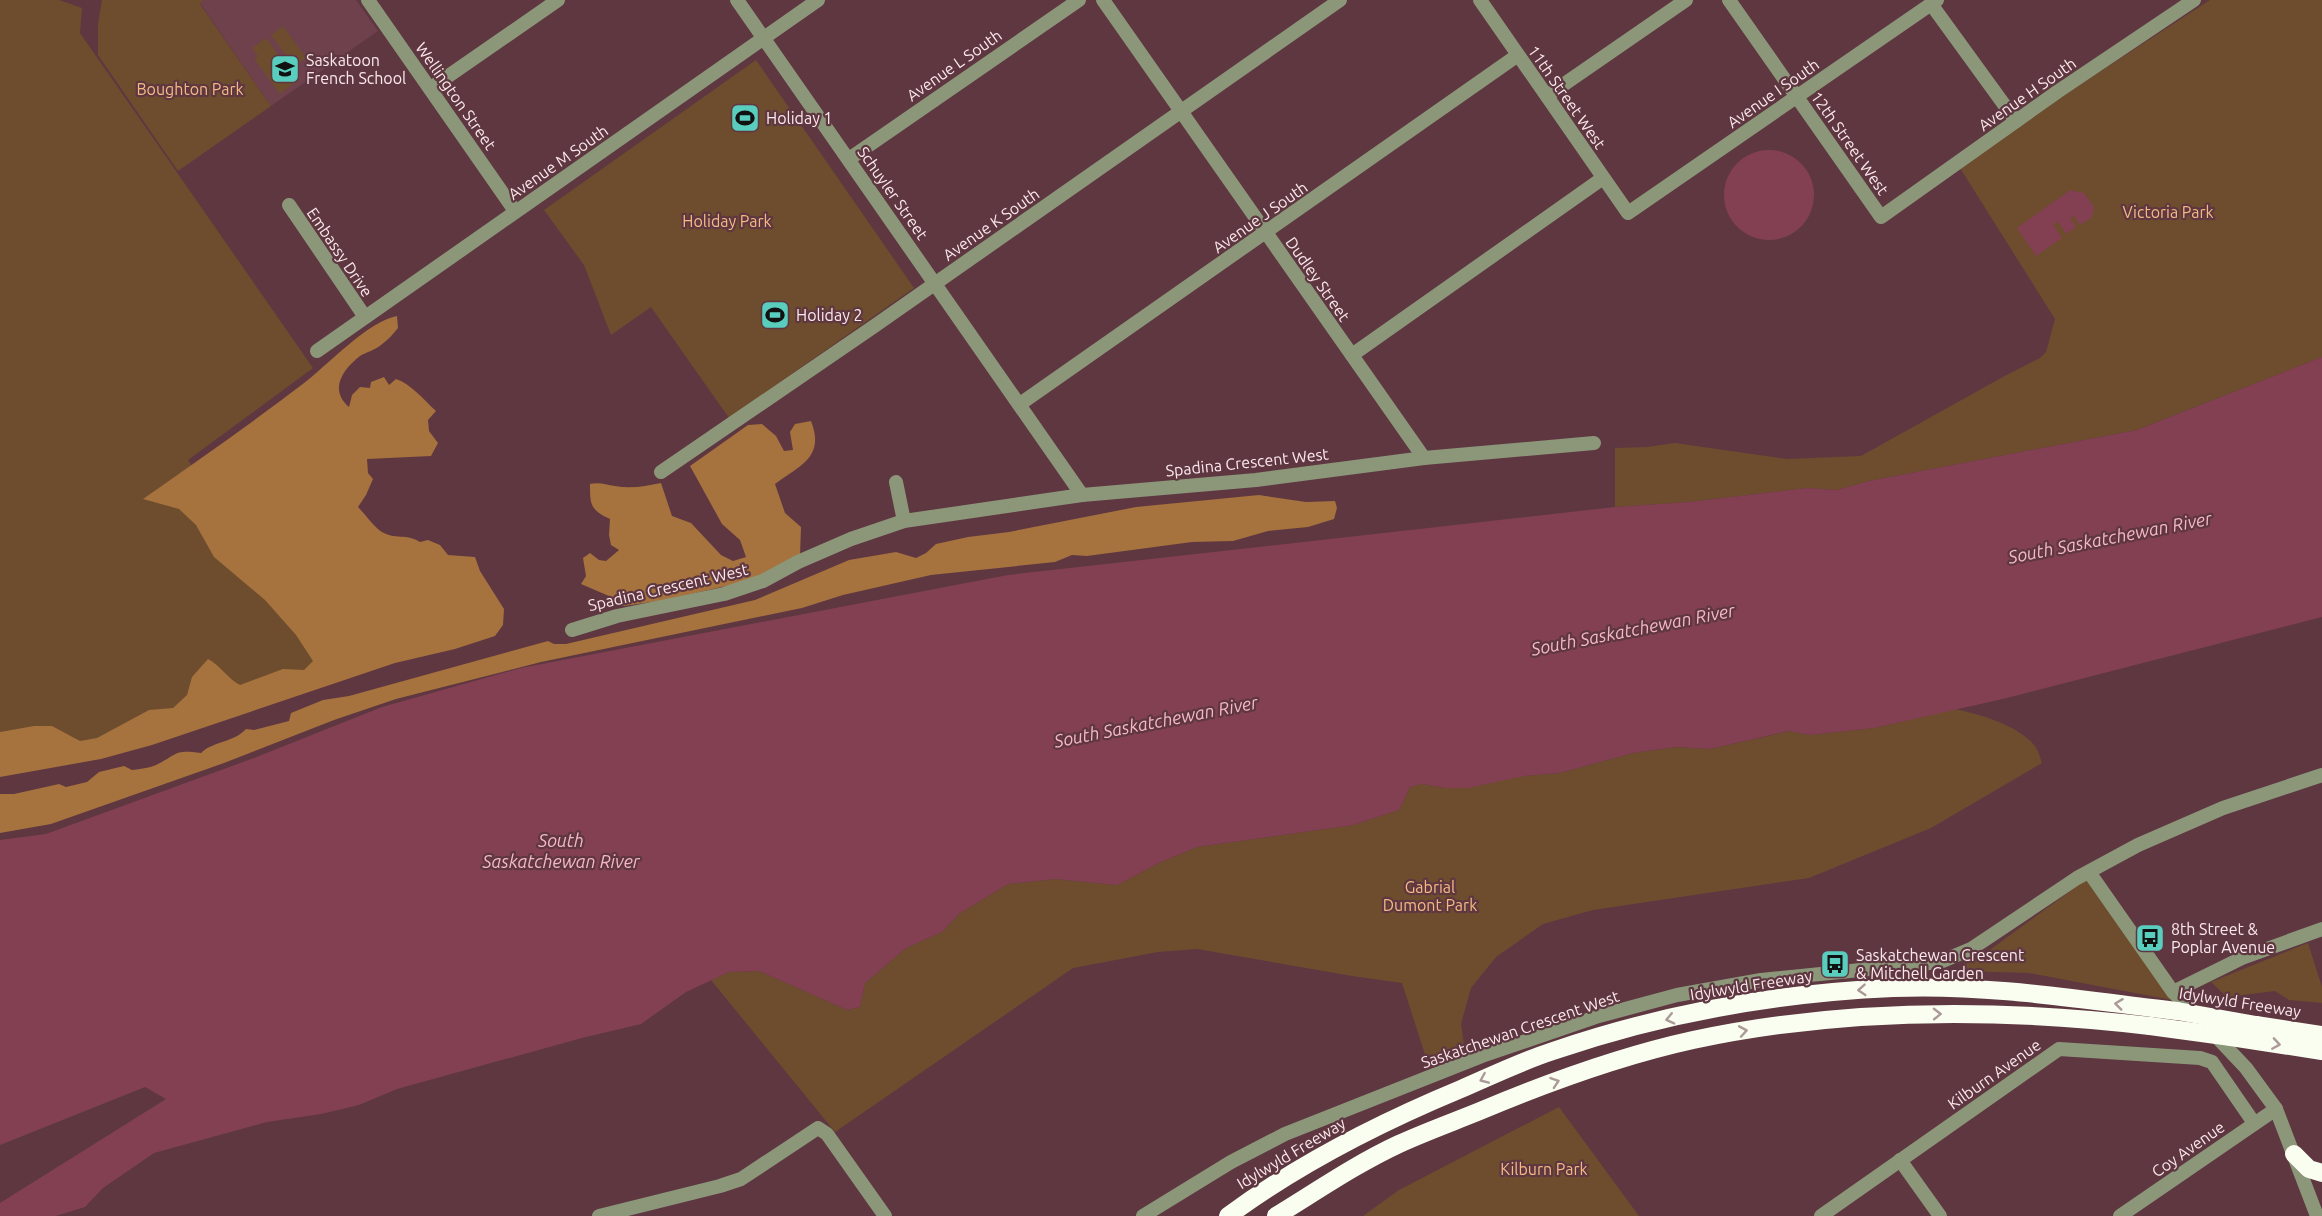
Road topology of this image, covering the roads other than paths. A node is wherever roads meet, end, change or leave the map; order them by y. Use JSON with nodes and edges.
{"nodes":[{"id":1,"x":368,"y":0,"type":"edge"},
{"id":2,"x":558,"y":0,"type":"edge"},
{"id":3,"x":737,"y":0,"type":"edge"},
{"id":4,"x":818,"y":0,"type":"edge"},
{"id":5,"x":1079,"y":0,"type":"edge"},
{"id":6,"x":1103,"y":0,"type":"edge"},
{"id":7,"x":1340,"y":0,"type":"edge"},
{"id":8,"x":1480,"y":0,"type":"edge"},
{"id":9,"x":1686,"y":0,"type":"edge"},
{"id":10,"x":1729,"y":0,"type":"edge"},
{"id":11,"x":2194,"y":0,"type":"edge"},
{"id":12,"x":1934,"y":2,"type":"edge"},
{"id":13,"x":764,"y":38,"type":"junction"},
{"id":14,"x":1518,"y":55,"type":"junction"},
{"id":15,"x":431,"y":88,"type":"junction"},
{"id":16,"x":1547,"y":96,"type":"junction"},
{"id":17,"x":1797,"y":96,"type":"junction"},
{"id":18,"x":1181,"y":110,"type":"junction"},
{"id":19,"x":2016,"y":121,"type":"junction"},
{"id":20,"x":849,"y":159,"type":"junction"},
{"id":21,"x":1604,"y":178,"type":"junction"},
{"id":22,"x":289,"y":205,"type":"dead end"},
{"id":23,"x":515,"y":211,"type":"junction"},
{"id":24,"x":1628,"y":213,"type":"joint"},
{"id":25,"x":1881,"y":217,"type":"joint"},
{"id":26,"x":1266,"y":233,"type":"junction"},
{"id":27,"x":934,"y":283,"type":"junction"},
{"id":28,"x":365,"y":317,"type":"junction"},
{"id":29,"x":317,"y":351,"type":"dead end"},
{"id":30,"x":1352,"y":355,"type":"junction"},
{"id":31,"x":1020,"y":404,"type":"junction"},
{"id":32,"x":1594,"y":443,"type":"dead end"},
{"id":33,"x":1424,"y":458,"type":"junction"},
{"id":34,"x":661,"y":472,"type":"dead end"},
{"id":35,"x":896,"y":482,"type":"dead end"},
{"id":36,"x":1082,"y":495,"type":"junction"},
{"id":37,"x":904,"y":521,"type":"junction"},
{"id":38,"x":572,"y":630,"type":"dead end"},
{"id":39,"x":2322,"y":775,"type":"edge"},
{"id":40,"x":2089,"y":872,"type":"junction"},
{"id":41,"x":2322,"y":929,"type":"edge"},
{"id":42,"x":2173,"y":992,"type":"junction"},
{"id":43,"x":2322,"y":1035,"type":"edge"},
{"id":44,"x":2322,"y":1051,"type":"edge"},
{"id":45,"x":1531,"y":1090,"type":"junction"},
{"id":46,"x":2276,"y":1110,"type":"junction"},
{"id":47,"x":2254,"y":1123,"type":"junction"},
{"id":48,"x":2294,"y":1154,"type":"junction"},
{"id":49,"x":1900,"y":1160,"type":"junction"},
{"id":50,"x":2322,"y":1173,"type":"edge"},
{"id":51,"x":599,"y":1216,"type":"edge"},
{"id":52,"x":885,"y":1216,"type":"edge"},
{"id":53,"x":1143,"y":1216,"type":"edge"},
{"id":54,"x":1228,"y":1216,"type":"edge"},
{"id":55,"x":1276,"y":1216,"type":"edge"},
{"id":56,"x":1300,"y":1216,"type":"edge"},
{"id":57,"x":1821,"y":1216,"type":"edge"},
{"id":58,"x":1940,"y":1216,"type":"edge"},
{"id":59,"x":2120,"y":1216,"type":"edge"},
{"id":60,"x":2317,"y":1216,"type":"edge"}],
"edges":[{"from":1,"to":15,"type":"street","name":"Wellington Street"},
{"from":2,"to":15,"type":"street"},
{"from":3,"to":13,"type":"street","name":"Schuyler Street"},
{"from":4,"to":13,"type":"street","name":"Avenue M South"},
{"from":5,"to":20,"type":"street","name":"Avenue L South"},
{"from":6,"to":18,"type":"street","name":"Dudley Street"},
{"from":7,"to":18,"type":"street","name":"Avenue K South"},
{"from":8,"to":14,"type":"street","name":"11th Street West"},
{"from":9,"to":16,"type":"street"},
{"from":10,"to":17,"type":"street","name":"12th Street West"},
{"from":11,"to":19,"type":"street","name":"Avenue H South"},
{"from":12,"to":17,"type":"street","name":"Avenue I South"},
{"from":12,"to":19,"type":"street"},
{"from":13,"to":20,"type":"street","name":"Schuyler Street"},
{"from":13,"to":23,"type":"street","name":"Avenue M South"},
{"from":14,"to":16,"type":"street","name":"11th Street West"},
{"from":14,"to":26,"type":"street","name":"Avenue J South"},
{"from":15,"to":23,"type":"street","name":"Wellington Street"},
{"from":16,"to":21,"type":"street","name":"11th Street West"},
{"from":17,"to":24,"type":"street","name":"Avenue I South"},
{"from":17,"to":25,"type":"street","name":"12th Street West"},
{"from":18,"to":26,"type":"street","name":"Dudley Street"},
{"from":18,"to":27,"type":"street","name":"Avenue K South"},
{"from":19,"to":25,"type":"street","name":"Avenue H South"},
{"from":20,"to":27,"type":"street","name":"Schuyler Street"},
{"from":21,"to":24,"type":"street","name":"11th Street West"},
{"from":21,"to":30,"type":"street"},
{"from":22,"to":28,"type":"street","name":"Embassy Drive"},
{"from":23,"to":28,"type":"street","name":"Avenue M South"},
{"from":26,"to":30,"type":"street","name":"Dudley Street"},
{"from":26,"to":31,"type":"street","name":"Avenue J South"},
{"from":27,"to":31,"type":"street","name":"Schuyler Street"},
{"from":27,"to":34,"type":"street","name":"Avenue K South"},
{"from":28,"to":29,"type":"street","name":"Avenue M South"},
{"from":30,"to":33,"type":"street","name":"Dudley Street"},
{"from":31,"to":36,"type":"street","name":"Schuyler Street"},
{"from":32,"to":33,"type":"street","name":"Spadina Crescent West"},
{"from":33,"to":36,"type":"street","name":"Spadina Crescent West"},
{"from":35,"to":37,"type":"street"},
{"from":36,"to":37,"type":"street","name":"Spadina Crescent West"},
{"from":37,"to":38,"type":"street","name":"Spadina Crescent West"},
{"from":39,"to":40,"type":"street","name":"Saskatchewan Crescent West"},
{"from":40,"to":42,"type":"street"},
{"from":40,"to":53,"type":"street","name":"Saskatchewan Crescent West"},
{"from":41,"to":42,"type":"street"},
{"from":42,"to":46,"type":"street"},
{"from":43,"to":54,"type":"highway","name":"Idylwyld Freeway","one_way":true,"bridge":true},
{"from":45,"to":44,"type":"highway","one_way":true,"bridge":true},
{"from":45,"to":55,"type":"highway"},
{"from":45,"to":56,"type":"highway"},
{"from":46,"to":47,"type":"street","name":"Coy Avenue"},
{"from":46,"to":48,"type":"street"},
{"from":47,"to":49,"type":"street","name":"Kilburn Avenue"},
{"from":47,"to":59,"type":"street","name":"Coy Avenue"},
{"from":48,"to":50,"type":"highway"},
{"from":48,"to":60,"type":"street"},
{"from":49,"to":57,"type":"street","name":"Kilburn Avenue"},
{"from":49,"to":58,"type":"street"},
{"from":51,"to":52,"type":"street"}]}
